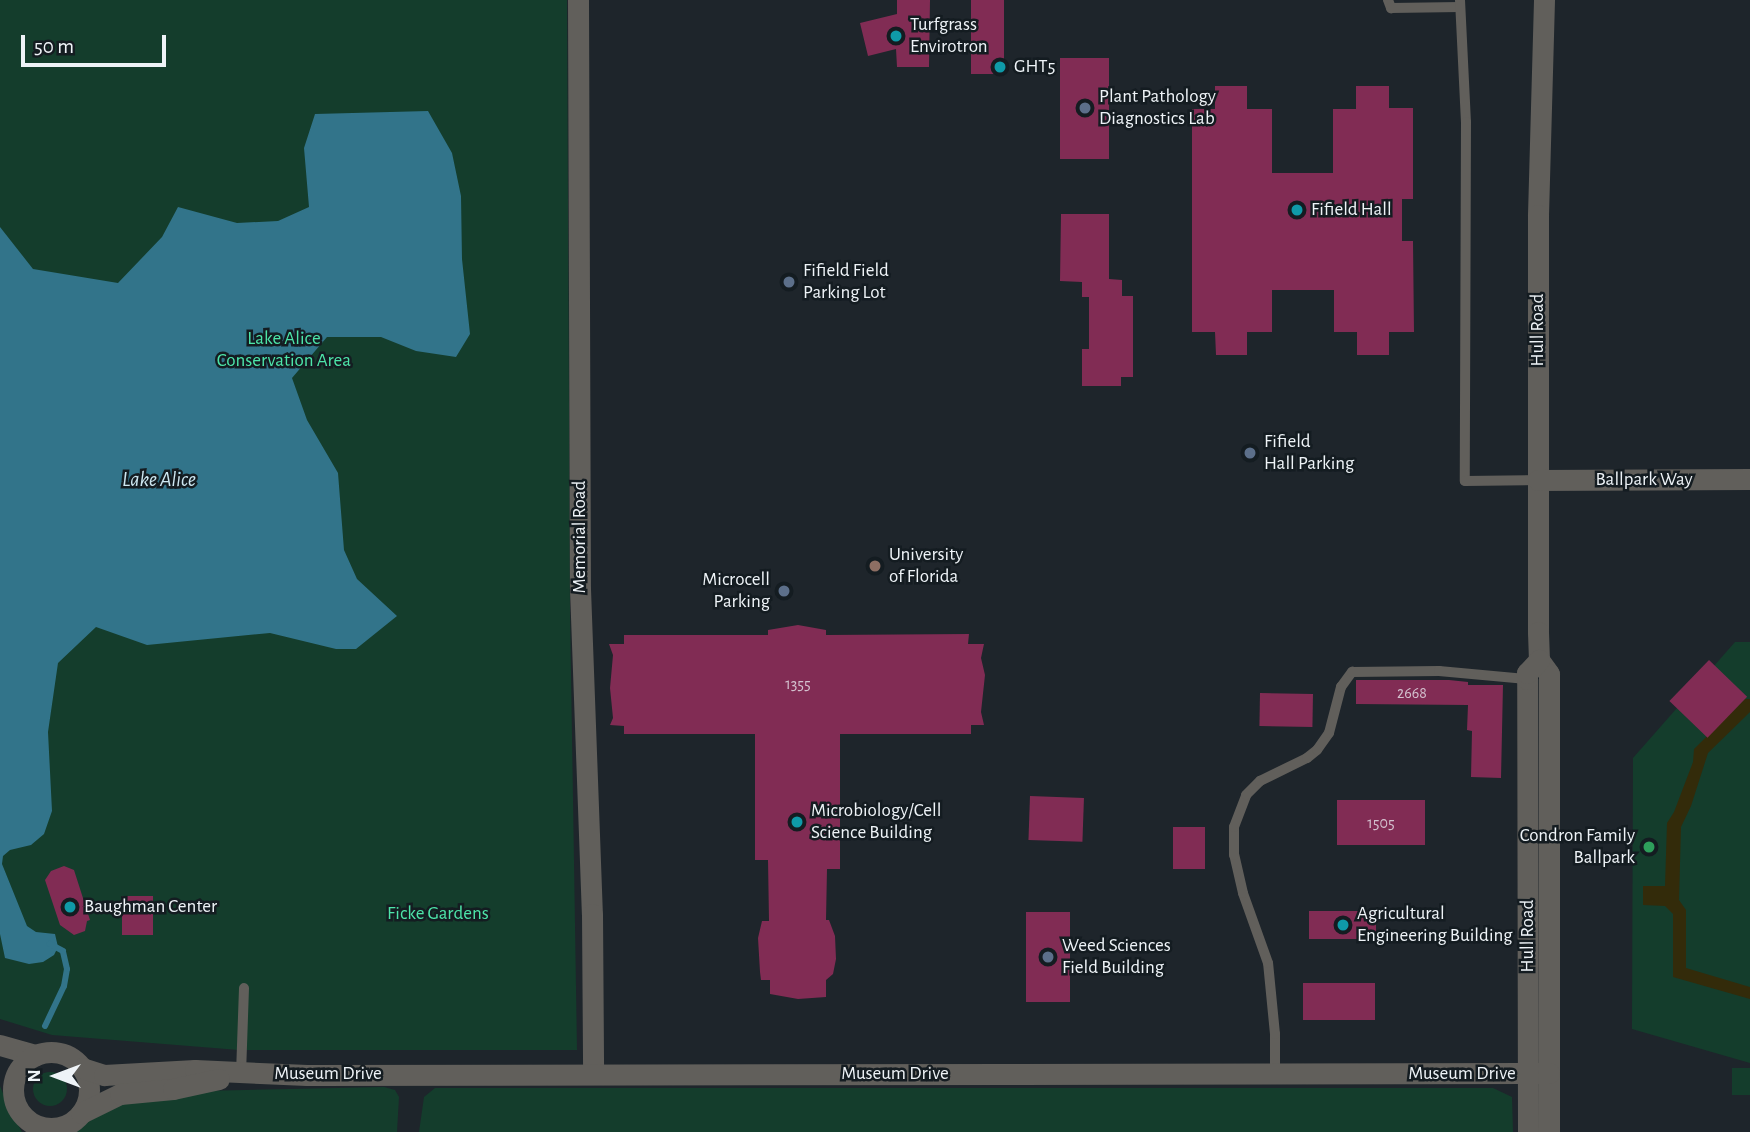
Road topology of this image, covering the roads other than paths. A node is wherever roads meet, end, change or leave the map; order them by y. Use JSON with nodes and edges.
{"nodes":[{"id":1,"x":578,"y":0,"type":"edge"},
{"id":2,"x":1388,"y":0,"type":"edge"},
{"id":3,"x":1544,"y":0,"type":"edge"},
{"id":4,"x":1460,"y":4,"type":"edge"},
{"id":5,"x":1750,"y":479,"type":"edge"},
{"id":6,"x":1538,"y":480,"type":"junction"},
{"id":7,"x":1539,"y":660,"type":"junction"},
{"id":8,"x":1527,"y":679,"type":"junction"},
{"id":9,"x":244,"y":988,"type":"dead end"},
{"id":10,"x":0,"y":1045,"type":"edge"},
{"id":11,"x":36,"y":1055,"type":"junction"},
{"id":12,"x":82,"y":1068,"type":"junction"},
{"id":13,"x":1539,"y":1073,"type":"junction"},
{"id":14,"x":241,"y":1074,"type":"junction"},
{"id":15,"x":593,"y":1074,"type":"junction"},
{"id":16,"x":1275,"y":1075,"type":"junction"},
{"id":17,"x":7,"y":1080,"type":"edge"},
{"id":18,"x":18,"y":1110,"type":"junction"},
{"id":19,"x":74,"y":1122,"type":"edge"},
{"id":20,"x":28,"y":1132,"type":"edge"},
{"id":21,"x":1528,"y":1132,"type":"edge"},
{"id":22,"x":1549,"y":1132,"type":"edge"}],
"edges":[{"from":1,"to":15,"type":"street","name":"Memorial Road"},
{"from":2,"to":4,"type":"lane"},
{"from":3,"to":6,"type":"street","name":"Hull Road"},
{"from":4,"to":6,"type":"lane"},
{"from":5,"to":6,"type":"street","name":"Ballpark Way"},
{"from":6,"to":7,"type":"street","name":"Hull Road"},
{"from":7,"to":8,"type":"street"},
{"from":7,"to":13,"type":"street","name":"Hull Road"},
{"from":8,"to":13,"type":"street","name":"Hull Road"},
{"from":8,"to":16,"type":"lane"},
{"from":9,"to":14,"type":"lane"},
{"from":10,"to":11,"type":"street"},
{"from":11,"to":12,"type":"street"},
{"from":11,"to":17,"type":"street"},
{"from":12,"to":14,"type":"street","name":"Museum Drive"},
{"from":12,"to":19,"type":"street"},
{"from":13,"to":16,"type":"street","name":"Museum Drive"},
{"from":13,"to":21,"type":"street","name":"Hull Road"},
{"from":13,"to":22,"type":"street","name":"Hull Road"},
{"from":14,"to":15,"type":"street","name":"Museum Drive"},
{"from":14,"to":19,"type":"street","name":"Museum Drive"},
{"from":15,"to":16,"type":"street","name":"Museum Drive"},
{"from":17,"to":18,"type":"street"},
{"from":18,"to":19,"type":"street"},
{"from":18,"to":20,"type":"street"}]}
